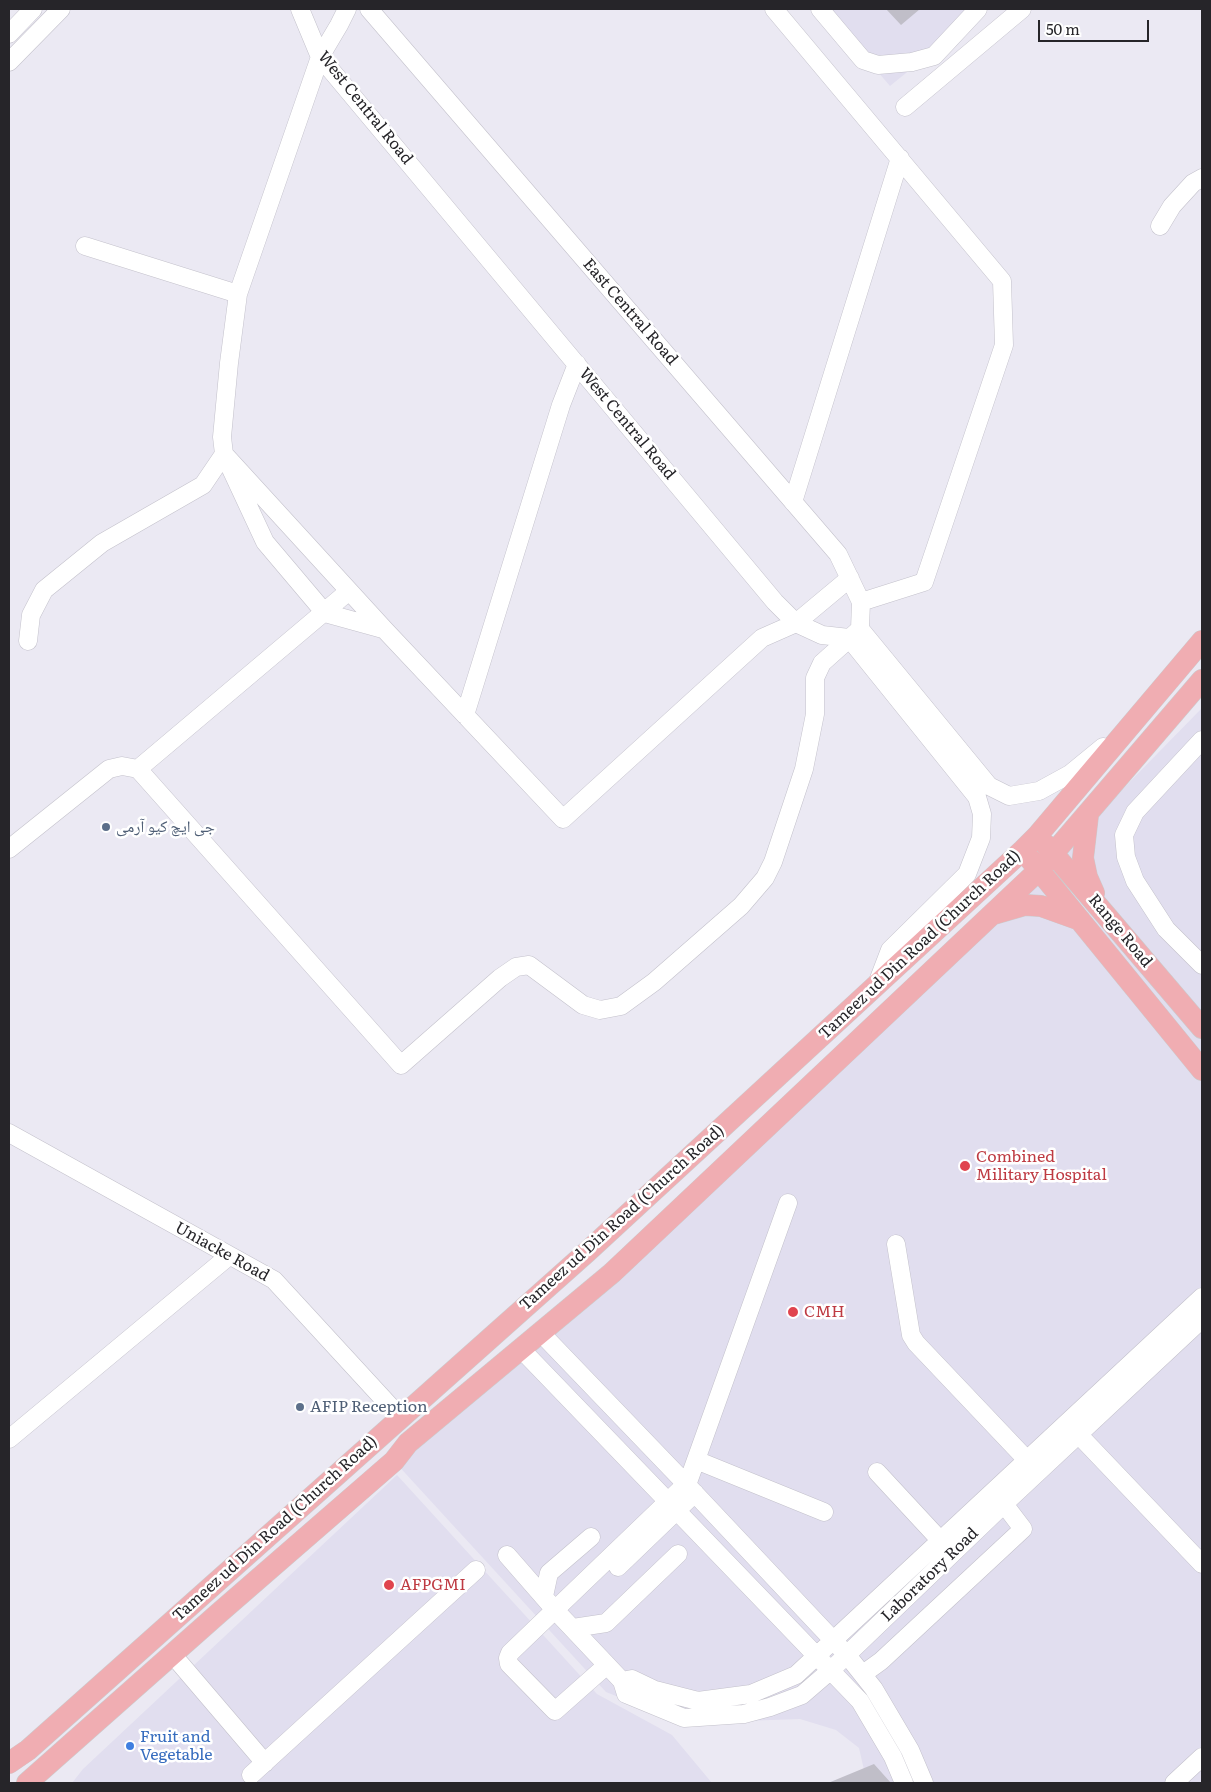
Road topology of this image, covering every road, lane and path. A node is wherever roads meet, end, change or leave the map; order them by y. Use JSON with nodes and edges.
{"nodes":[{"id":1,"x":34,"y":9,"type":"edge"},
{"id":2,"x":300,"y":9,"type":"edge"},
{"id":3,"x":347,"y":9,"type":"edge"},
{"id":4,"x":369,"y":9,"type":"edge"},
{"id":5,"x":774,"y":9,"type":"edge"},
{"id":6,"x":820,"y":9,"type":"edge"},
{"id":7,"x":978,"y":9,"type":"edge"},
{"id":8,"x":1022,"y":9,"type":"edge"},
{"id":9,"x":53,"y":12,"type":"edge"},
{"id":10,"x":9,"y":34,"type":"edge"},
{"id":11,"x":320,"y":57,"type":"junction"},
{"id":12,"x":9,"y":62,"type":"edge"},
{"id":13,"x":905,"y":106,"type":"dead end"},
{"id":14,"x":900,"y":158,"type":"junction"},
{"id":15,"x":1202,"y":178,"type":"edge"},
{"id":16,"x":460,"y":224,"type":"junction"},
{"id":17,"x":1160,"y":226,"type":"dead end"},
{"id":18,"x":85,"y":246,"type":"dead end"},
{"id":19,"x":238,"y":294,"type":"junction"},
{"id":20,"x":577,"y":364,"type":"junction"},
{"id":21,"x":224,"y":454,"type":"junction"},
{"id":22,"x":793,"y":502,"type":"junction"},
{"id":23,"x":850,"y":578,"type":"junction"},
{"id":24,"x":349,"y":591,"type":"junction"},
{"id":25,"x":862,"y":602,"type":"junction"},
{"id":26,"x":325,"y":613,"type":"junction"},
{"id":27,"x":796,"y":623,"type":"junction"},
{"id":28,"x":384,"y":629,"type":"junction"},
{"id":29,"x":1202,"y":630,"type":"edge"},
{"id":30,"x":854,"y":634,"type":"junction"},
{"id":31,"x":28,"y":641,"type":"dead end"},
{"id":32,"x":1202,"y":641,"type":"edge"},
{"id":33,"x":1202,"y":680,"type":"edge"},
{"id":34,"x":465,"y":714,"type":"junction"},
{"id":35,"x":1202,"y":740,"type":"edge"},
{"id":36,"x":138,"y":769,"type":"junction"},
{"id":37,"x":1088,"y":815,"type":"junction"},
{"id":38,"x":1030,"y":843,"type":"junction"},
{"id":39,"x":9,"y":849,"type":"edge"},
{"id":40,"x":1055,"y":854,"type":"junction"},
{"id":41,"x":1039,"y":870,"type":"junction"},
{"id":42,"x":1102,"y":910,"type":"junction"},
{"id":43,"x":992,"y":914,"type":"junction"},
{"id":44,"x":1080,"y":920,"type":"junction"},
{"id":45,"x":1202,"y":966,"type":"edge"},
{"id":46,"x":877,"y":984,"type":"junction"},
{"id":47,"x":1202,"y":1028,"type":"edge"},
{"id":48,"x":1202,"y":1070,"type":"edge"},
{"id":49,"x":9,"y":1133,"type":"edge"},
{"id":50,"x":788,"y":1203,"type":"dead end"},
{"id":51,"x":896,"y":1244,"type":"dead end"},
{"id":52,"x":587,"y":1252,"type":"junction"},
{"id":53,"x":229,"y":1256,"type":"junction"},
{"id":54,"x":612,"y":1273,"type":"junction"},
{"id":55,"x":1202,"y":1297,"type":"edge"},
{"id":56,"x":1202,"y":1320,"type":"edge"},
{"id":57,"x":540,"y":1332,"type":"junction"},
{"id":58,"x":521,"y":1349,"type":"junction"},
{"id":59,"x":400,"y":1417,"type":"junction"},
{"id":60,"x":1078,"y":1434,"type":"junction"},
{"id":61,"x":9,"y":1439,"type":"edge"},
{"id":62,"x":696,"y":1460,"type":"junction"},
{"id":63,"x":1027,"y":1460,"type":"junction"},
{"id":64,"x":877,"y":1472,"type":"dead end"},
{"id":65,"x":689,"y":1487,"type":"junction"},
{"id":66,"x":1004,"y":1504,"type":"junction"},
{"id":67,"x":672,"y":1506,"type":"junction"},
{"id":68,"x":824,"y":1512,"type":"dead end"},
{"id":69,"x":591,"y":1537,"type":"dead end"},
{"id":70,"x":940,"y":1540,"type":"junction"},
{"id":71,"x":507,"y":1554,"type":"dead end"},
{"id":72,"x":678,"y":1554,"type":"dead end"},
{"id":73,"x":1202,"y":1564,"type":"edge"},
{"id":74,"x":476,"y":1570,"type":"dead end"},
{"id":75,"x":202,"y":1594,"type":"junction"},
{"id":76,"x":544,"y":1596,"type":"junction"},
{"id":77,"x":219,"y":1612,"type":"junction"},
{"id":78,"x":564,"y":1619,"type":"junction"},
{"id":79,"x":833,"y":1641,"type":"junction"},
{"id":80,"x":172,"y":1654,"type":"junction"},
{"id":81,"x":847,"y":1655,"type":"junction"},
{"id":82,"x":816,"y":1656,"type":"junction"},
{"id":83,"x":607,"y":1665,"type":"junction"},
{"id":84,"x":831,"y":1670,"type":"junction"},
{"id":85,"x":863,"y":1674,"type":"junction"},
{"id":86,"x":622,"y":1681,"type":"junction"},
{"id":87,"x":9,"y":1763,"type":"edge"},
{"id":88,"x":265,"y":1763,"type":"junction"},
{"id":89,"x":1200,"y":1764,"type":"edge"},
{"id":90,"x":251,"y":1776,"type":"dead end"},
{"id":91,"x":28,"y":1783,"type":"edge"},
{"id":92,"x":904,"y":1783,"type":"edge"},
{"id":93,"x":924,"y":1783,"type":"edge"},
{"id":94,"x":1174,"y":1783,"type":"edge"}],
"edges":[{"from":1,"to":10,"type":"street"},
{"from":2,"to":11,"type":"street","name":"West Central Road"},
{"from":3,"to":11,"type":"street"},
{"from":4,"to":22,"type":"street","name":"East Central Road"},
{"from":5,"to":14,"type":"street"},
{"from":6,"to":7,"type":"street"},
{"from":8,"to":13,"type":"street"},
{"from":9,"to":12,"type":"street"},
{"from":11,"to":16,"type":"street","name":"West Central Road"},
{"from":11,"to":19,"type":"street"},
{"from":14,"to":22,"type":"street"},
{"from":14,"to":25,"type":"street"},
{"from":15,"to":17,"type":"street"},
{"from":16,"to":20,"type":"street","name":"West Central Road"},
{"from":16,"to":27,"type":"street","name":"West Central Road"},
{"from":18,"to":19,"type":"street"},
{"from":19,"to":21,"type":"street"},
{"from":20,"to":27,"type":"street","name":"West Central Road"},
{"from":20,"to":34,"type":"street"},
{"from":21,"to":24,"type":"street"},
{"from":21,"to":26,"type":"street"},
{"from":21,"to":31,"type":"street"},
{"from":22,"to":23,"type":"street","name":"East Central Road"},
{"from":23,"to":25,"type":"street","name":"East Central Road"},
{"from":23,"to":27,"type":"street"},
{"from":24,"to":26,"type":"street"},
{"from":24,"to":28,"type":"street"},
{"from":25,"to":30,"type":"street"},
{"from":26,"to":28,"type":"street"},
{"from":26,"to":36,"type":"street"},
{"from":27,"to":30,"type":"street","name":"West Central Road"},
{"from":27,"to":34,"type":"street"},
{"from":28,"to":34,"type":"street"},
{"from":29,"to":30,"type":"street"},
{"from":30,"to":36,"type":"street"},
{"from":30,"to":46,"type":"street"},
{"from":32,"to":38,"type":"main road","name":"Tameez ud Din Road (Church Road)"},
{"from":33,"to":37,"type":"main road","name":"Tameez ud Din Road (Church Road)"},
{"from":35,"to":45,"type":"street"},
{"from":36,"to":39,"type":"street"},
{"from":37,"to":40,"type":"main road","name":"Tameez ud Din Road (Church Road)"},
{"from":37,"to":42,"type":"main road"},
{"from":38,"to":40,"type":"main road","name":"Range Road"},
{"from":38,"to":41,"type":"main road"},
{"from":38,"to":46,"type":"main road","name":"Tameez ud Din Road (Church Road)"},
{"from":40,"to":41,"type":"main road","name":"Tameez ud Din Road (Church Road)"},
{"from":40,"to":42,"type":"main road","name":"Range Road"},
{"from":41,"to":43,"type":"main road","name":"Tameez ud Din Road (Church Road)"},
{"from":41,"to":44,"type":"main road"},
{"from":42,"to":47,"type":"main road","name":"Range Road"},
{"from":43,"to":44,"type":"main road"},
{"from":43,"to":54,"type":"main road","name":"Tameez ud Din Road (Church Road)"},
{"from":44,"to":48,"type":"main road"},
{"from":46,"to":52,"type":"main road","name":"Tameez ud Din Road (Church Road)"},
{"from":49,"to":53,"type":"street","name":"Uniacke Road"},
{"from":50,"to":62,"type":"street"},
{"from":51,"to":63,"type":"street"},
{"from":52,"to":54,"type":"main road"},
{"from":52,"to":59,"type":"main road","name":"Tameez ud Din Road (Church Road)"},
{"from":53,"to":59,"type":"street","name":"Uniacke Road"},
{"from":53,"to":61,"type":"street"},
{"from":54,"to":57,"type":"main road","name":"Tameez ud Din Road (Church Road)"},
{"from":55,"to":63,"type":"street","name":"Laboratory Road"},
{"from":56,"to":60,"type":"street","name":"Laboratory Road"},
{"from":57,"to":58,"type":"main road","name":"Tameez ud Din Road (Church Road)"},
{"from":57,"to":65,"type":"street"},
{"from":58,"to":67,"type":"street"},
{"from":58,"to":77,"type":"main road","name":"Tameez ud Din Road (Church Road)"},
{"from":59,"to":75,"type":"main road","name":"Tameez ud Din Road (Church Road)"},
{"from":60,"to":66,"type":"street","name":"Laboratory Road"},
{"from":60,"to":73,"type":"street"},
{"from":62,"to":65,"type":"street"},
{"from":62,"to":68,"type":"street"},
{"from":63,"to":70,"type":"street","name":"Laboratory Road"},
{"from":64,"to":70,"type":"street"},
{"from":65,"to":67,"type":"street"},
{"from":65,"to":79,"type":"street"},
{"from":66,"to":81,"type":"street","name":"Laboratory Road"},
{"from":66,"to":85,"type":"street"},
{"from":67,"to":78,"type":"street"},
{"from":67,"to":82,"type":"street"},
{"from":69,"to":76,"type":"street"},
{"from":70,"to":79,"type":"street","name":"Laboratory Road"},
{"from":71,"to":76,"type":"street","name":"Laboratory Road"},
{"from":72,"to":78,"type":"street"},
{"from":74,"to":88,"type":"street"},
{"from":75,"to":77,"type":"main road"},
{"from":75,"to":87,"type":"main road","name":"Tameez ud Din Road (Church Road)"},
{"from":76,"to":78,"type":"street","name":"Laboratory Road"},
{"from":77,"to":80,"type":"main road","name":"Tameez ud Din Road (Church Road)"},
{"from":78,"to":83,"type":"street","name":"Laboratory Road"},
{"from":78,"to":83,"type":"street"},
{"from":79,"to":81,"type":"street"},
{"from":79,"to":82,"type":"street","name":"Laboratory Road"},
{"from":80,"to":88,"type":"street"},
{"from":80,"to":91,"type":"main road","name":"Tameez ud Din Road (Church Road)"},
{"from":81,"to":84,"type":"street","name":"Laboratory Road"},
{"from":81,"to":85,"type":"street"},
{"from":82,"to":84,"type":"street"},
{"from":82,"to":86,"type":"street","name":"Laboratory Road"},
{"from":83,"to":86,"type":"street","name":"Laboratory Road"},
{"from":84,"to":86,"type":"street","name":"Laboratory Road"},
{"from":84,"to":92,"type":"street"},
{"from":85,"to":93,"type":"street"},
{"from":88,"to":90,"type":"street"},
{"from":89,"to":94,"type":"street"}]}
